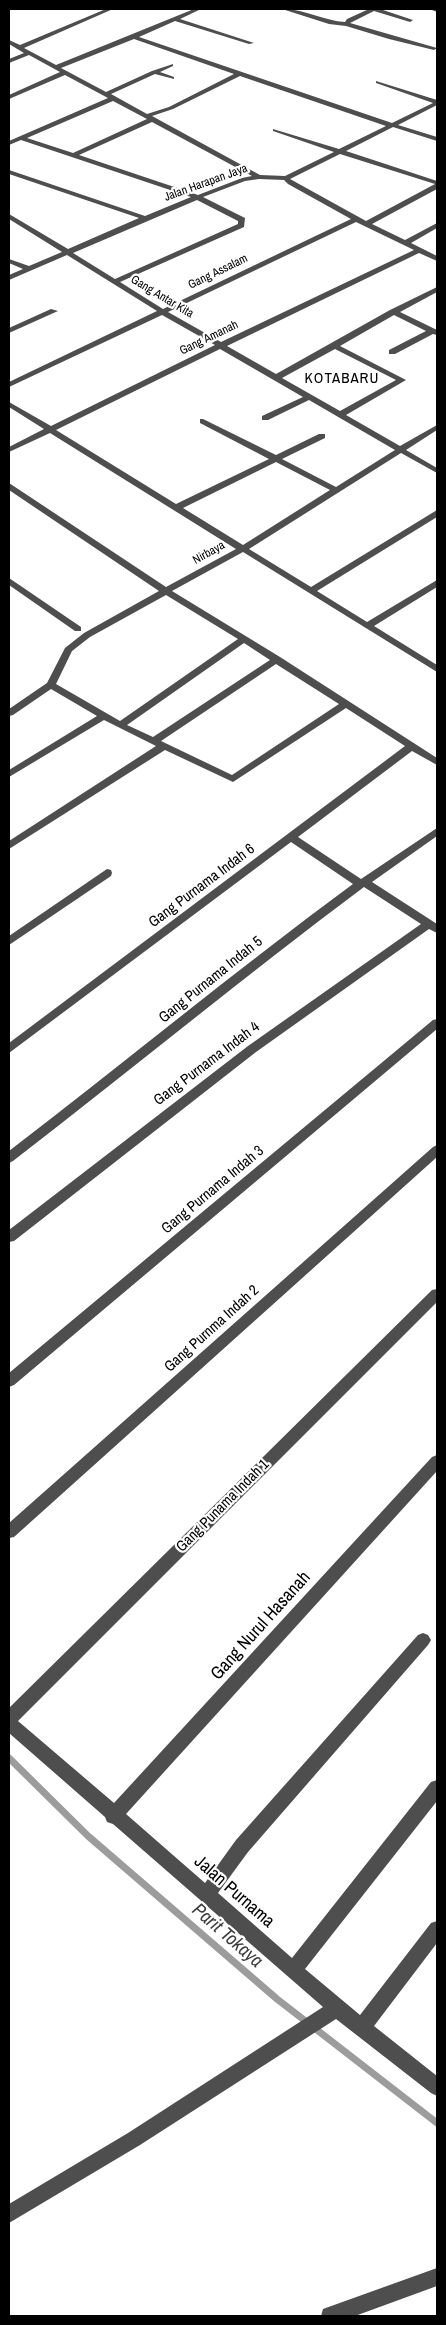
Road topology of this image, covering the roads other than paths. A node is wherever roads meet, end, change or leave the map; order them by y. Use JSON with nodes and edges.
{"nodes":[{"id":1,"x":110,"y":9,"type":"edge"},
{"id":2,"x":176,"y":9,"type":"edge"},
{"id":3,"x":198,"y":9,"type":"edge"},
{"id":4,"x":285,"y":9,"type":"edge"},
{"id":5,"x":374,"y":9,"type":"edge"},
{"id":6,"x":434,"y":9,"type":"edge"},
{"id":7,"x":437,"y":10,"type":"edge"},
{"id":8,"x":90,"y":11,"type":"dead end"},
{"id":9,"x":189,"y":13,"type":"junction"},
{"id":10,"x":98,"y":14,"type":"junction"},
{"id":11,"x":174,"y":19,"type":"junction"},
{"id":12,"x":410,"y":20,"type":"dead end"},
{"id":13,"x":347,"y":24,"type":"junction"},
{"id":14,"x":134,"y":37,"type":"junction"},
{"id":15,"x":9,"y":42,"type":"edge"},
{"id":16,"x":251,"y":43,"type":"dead end"},
{"id":17,"x":19,"y":48,"type":"junction"},
{"id":18,"x":434,"y":48,"type":"dead end"},
{"id":19,"x":28,"y":53,"type":"junction"},
{"id":20,"x":9,"y":61,"type":"edge"},
{"id":21,"x":171,"y":65,"type":"dead end"},
{"id":22,"x":57,"y":67,"type":"junction"},
{"id":23,"x":66,"y":72,"type":"junction"},
{"id":24,"x":154,"y":72,"type":"junction"},
{"id":25,"x":239,"y":74,"type":"junction"},
{"id":26,"x":172,"y":78,"type":"dead end"},
{"id":27,"x":378,"y":82,"type":"dead end"},
{"id":28,"x":106,"y":94,"type":"junction"},
{"id":29,"x":9,"y":97,"type":"edge"},
{"id":30,"x":113,"y":98,"type":"junction"},
{"id":31,"x":437,"y":103,"type":"edge"},
{"id":32,"x":146,"y":116,"type":"junction"},
{"id":33,"x":153,"y":119,"type":"junction"},
{"id":34,"x":392,"y":125,"type":"junction"},
{"id":35,"x":275,"y":130,"type":"dead end"},
{"id":36,"x":22,"y":138,"type":"junction"},
{"id":37,"x":437,"y":139,"type":"edge"},
{"id":38,"x":9,"y":143,"type":"edge"},
{"id":39,"x":340,"y":152,"type":"junction"},
{"id":40,"x":74,"y":155,"type":"junction"},
{"id":41,"x":9,"y":172,"type":"edge"},
{"id":42,"x":259,"y":177,"type":"junction"},
{"id":43,"x":286,"y":178,"type":"junction"},
{"id":44,"x":437,"y":185,"type":"edge"},
{"id":45,"x":197,"y":197,"type":"junction"},
{"id":46,"x":9,"y":216,"type":"edge"},
{"id":47,"x":145,"y":218,"type":"junction"},
{"id":48,"x":356,"y":218,"type":"junction"},
{"id":49,"x":367,"y":224,"type":"junction"},
{"id":50,"x":437,"y":226,"type":"edge"},
{"id":51,"x":406,"y":243,"type":"junction"},
{"id":52,"x":420,"y":250,"type":"junction"},
{"id":53,"x":69,"y":253,"type":"junction"},
{"id":54,"x":437,"y":259,"type":"edge"},
{"id":55,"x":9,"y":261,"type":"edge"},
{"id":56,"x":30,"y":269,"type":"junction"},
{"id":57,"x":9,"y":278,"type":"edge"},
{"id":58,"x":115,"y":282,"type":"junction"},
{"id":59,"x":437,"y":289,"type":"edge"},
{"id":60,"x":54,"y":311,"type":"dead end"},
{"id":61,"x":163,"y":312,"type":"junction"},
{"id":62,"x":393,"y":312,"type":"junction"},
{"id":63,"x":9,"y":331,"type":"edge"},
{"id":64,"x":435,"y":332,"type":"edge"},
{"id":65,"x":222,"y":344,"type":"junction"},
{"id":66,"x":336,"y":347,"type":"junction"},
{"id":67,"x":392,"y":352,"type":"dead end"},
{"id":68,"x":276,"y":377,"type":"junction"},
{"id":69,"x":9,"y":385,"type":"edge"},
{"id":70,"x":309,"y":397,"type":"junction"},
{"id":71,"x":9,"y":404,"type":"edge"},
{"id":72,"x":341,"y":414,"type":"junction"},
{"id":73,"x":265,"y":418,"type":"dead end"},
{"id":74,"x":203,"y":421,"type":"dead end"},
{"id":75,"x":437,"y":427,"type":"edge"},
{"id":76,"x":50,"y":429,"type":"junction"},
{"id":77,"x":322,"y":436,"type":"dead end"},
{"id":78,"x":9,"y":450,"type":"edge"},
{"id":79,"x":401,"y":450,"type":"junction"},
{"id":80,"x":276,"y":458,"type":"junction"},
{"id":81,"x":437,"y":471,"type":"edge"},
{"id":82,"x":9,"y":486,"type":"edge"},
{"id":83,"x":336,"y":490,"type":"junction"},
{"id":84,"x":177,"y":507,"type":"junction"},
{"id":85,"x":437,"y":513,"type":"edge"},
{"id":86,"x":244,"y":548,"type":"junction"},
{"id":87,"x":9,"y":581,"type":"edge"},
{"id":88,"x":437,"y":583,"type":"edge"},
{"id":89,"x":312,"y":590,"type":"junction"},
{"id":90,"x":165,"y":591,"type":"junction"},
{"id":91,"x":368,"y":625,"type":"junction"},
{"id":92,"x":82,"y":632,"type":"junction"},
{"id":93,"x":244,"y":639,"type":"junction"},
{"id":94,"x":276,"y":659,"type":"junction"},
{"id":95,"x":437,"y":668,"type":"edge"},
{"id":96,"x":51,"y":684,"type":"junction"},
{"id":97,"x":346,"y":704,"type":"junction"},
{"id":98,"x":9,"y":713,"type":"edge"},
{"id":99,"x":104,"y":716,"type":"junction"},
{"id":100,"x":120,"y":725,"type":"junction"},
{"id":101,"x":154,"y":741,"type":"junction"},
{"id":102,"x":164,"y":746,"type":"junction"},
{"id":103,"x":412,"y":746,"type":"junction"},
{"id":104,"x":437,"y":762,"type":"edge"},
{"id":105,"x":9,"y":774,"type":"edge"},
{"id":106,"x":437,"y":831,"type":"edge"},
{"id":107,"x":292,"y":838,"type":"junction"},
{"id":108,"x":9,"y":846,"type":"edge"},
{"id":109,"x":106,"y":873,"type":"dead end"},
{"id":110,"x":362,"y":883,"type":"junction"},
{"id":111,"x":433,"y":927,"type":"edge"},
{"id":112,"x":9,"y":940,"type":"edge"},
{"id":113,"x":437,"y":1023,"type":"edge"},
{"id":114,"x":9,"y":1049,"type":"edge"},
{"id":115,"x":437,"y":1150,"type":"edge"},
{"id":116,"x":9,"y":1158,"type":"edge"},
{"id":117,"x":9,"y":1237,"type":"edge"},
{"id":118,"x":437,"y":1294,"type":"edge"},
{"id":119,"x":9,"y":1381,"type":"edge"},
{"id":120,"x":437,"y":1461,"type":"edge"},
{"id":121,"x":9,"y":1532,"type":"edge"},
{"id":122,"x":423,"y":1640,"type":"dead end"},
{"id":123,"x":10,"y":1725,"type":"edge"},
{"id":124,"x":437,"y":1788,"type":"edge"},
{"id":125,"x":113,"y":1816,"type":"junction"},
{"id":126,"x":207,"y":1894,"type":"junction"},
{"id":127,"x":437,"y":1929,"type":"edge"},
{"id":128,"x":294,"y":1969,"type":"junction"},
{"id":129,"x":332,"y":2012,"type":"junction"},
{"id":130,"x":362,"y":2027,"type":"junction"},
{"id":131,"x":437,"y":2088,"type":"edge"},
{"id":132,"x":9,"y":2214,"type":"edge"},
{"id":133,"x":437,"y":2277,"type":"edge"},
{"id":134,"x":330,"y":2316,"type":"edge"}],
"edges":[{"from":1,"to":10,"type":"street"},
{"from":2,"to":9,"type":"street"},
{"from":3,"to":9,"type":"street"},
{"from":4,"to":13,"type":"street"},
{"from":5,"to":12,"type":"street"},
{"from":5,"to":13,"type":"street"},
{"from":6,"to":7,"type":"street"},
{"from":8,"to":10,"type":"street"},
{"from":9,"to":11,"type":"street"},
{"from":10,"to":17,"type":"street"},
{"from":11,"to":14,"type":"street"},
{"from":11,"to":16,"type":"street"},
{"from":13,"to":18,"type":"street"},
{"from":14,"to":22,"type":"street"},
{"from":14,"to":25,"type":"street"},
{"from":15,"to":17,"type":"street"},
{"from":17,"to":19,"type":"street"},
{"from":19,"to":20,"type":"street"},
{"from":19,"to":22,"type":"street"},
{"from":21,"to":24,"type":"street"},
{"from":22,"to":23,"type":"street"},
{"from":23,"to":28,"type":"street"},
{"from":23,"to":29,"type":"street"},
{"from":24,"to":26,"type":"street"},
{"from":24,"to":28,"type":"street"},
{"from":25,"to":32,"type":"street"},
{"from":25,"to":34,"type":"street"},
{"from":27,"to":31,"type":"street"},
{"from":28,"to":30,"type":"street"},
{"from":30,"to":32,"type":"street"},
{"from":30,"to":36,"type":"street"},
{"from":31,"to":34,"type":"street","name":"Jalan Harapan Jaya"},
{"from":32,"to":33,"type":"street"},
{"from":33,"to":40,"type":"street"},
{"from":33,"to":42,"type":"street"},
{"from":34,"to":37,"type":"street"},
{"from":34,"to":39,"type":"street","name":"Jalan Harapan Jaya"},
{"from":35,"to":39,"type":"street"},
{"from":36,"to":38,"type":"street"},
{"from":36,"to":40,"type":"street"},
{"from":39,"to":43,"type":"street","name":"Jalan Harapan Jaya"},
{"from":39,"to":44,"type":"street"},
{"from":40,"to":45,"type":"street"},
{"from":41,"to":47,"type":"street"},
{"from":42,"to":43,"type":"street","name":"Jalan Harapan Jaya"},
{"from":42,"to":45,"type":"street","name":"Jalan Harapan Jaya"},
{"from":43,"to":48,"type":"street"},
{"from":44,"to":49,"type":"street"},
{"from":45,"to":47,"type":"street","name":"Jalan Harapan Jaya"},
{"from":45,"to":58,"type":"street"},
{"from":46,"to":53,"type":"street","name":"Gang Antar Kita"},
{"from":47,"to":53,"type":"street","name":"Jalan Harapan Jaya"},
{"from":48,"to":49,"type":"street"},
{"from":48,"to":61,"type":"street","name":"Gang Assalam"},
{"from":49,"to":51,"type":"street"},
{"from":50,"to":51,"type":"street"},
{"from":51,"to":52,"type":"street"},
{"from":52,"to":54,"type":"street"},
{"from":52,"to":65,"type":"street","name":"Gang Amanah"},
{"from":53,"to":56,"type":"street","name":"Jalan Harapan Jaya"},
{"from":53,"to":58,"type":"street","name":"Gang Antar Kita"},
{"from":55,"to":56,"type":"street"},
{"from":56,"to":57,"type":"street","name":"Jalan Harapan Jaya"},
{"from":58,"to":61,"type":"street","name":"Gang Antar Kita"},
{"from":59,"to":62,"type":"street"},
{"from":60,"to":63,"type":"street"},
{"from":61,"to":65,"type":"street","name":"Gang Antar Kita"},
{"from":61,"to":69,"type":"street","name":"Gang Assalam"},
{"from":62,"to":64,"type":"street"},
{"from":62,"to":66,"type":"street"},
{"from":64,"to":67,"type":"street"},
{"from":65,"to":68,"type":"street","name":"Gang Antar Kita"},
{"from":65,"to":76,"type":"street","name":"Gang Amanah"},
{"from":66,"to":68,"type":"street"},
{"from":66,"to":72,"type":"street"},
{"from":68,"to":70,"type":"street","name":"Gang Antar Kita"},
{"from":70,"to":72,"type":"street","name":"Gang Antar Kita"},
{"from":70,"to":73,"type":"street"},
{"from":71,"to":76,"type":"street"},
{"from":72,"to":79,"type":"street","name":"Gang Antar Kita"},
{"from":74,"to":80,"type":"street"},
{"from":75,"to":79,"type":"street","name":"Nirbaya"},
{"from":76,"to":78,"type":"street","name":"Gang Amanah"},
{"from":76,"to":84,"type":"street"},
{"from":77,"to":80,"type":"street"},
{"from":79,"to":81,"type":"street","name":"Gang Antar Kita"},
{"from":79,"to":83,"type":"street","name":"Nirbaya"},
{"from":80,"to":83,"type":"street"},
{"from":80,"to":84,"type":"street"},
{"from":82,"to":90,"type":"street"},
{"from":83,"to":86,"type":"street","name":"Nirbaya"},
{"from":84,"to":86,"type":"street"},
{"from":85,"to":89,"type":"street"},
{"from":86,"to":89,"type":"street"},
{"from":86,"to":90,"type":"street","name":"Nirbaya"},
{"from":87,"to":92,"type":"street"},
{"from":88,"to":91,"type":"street"},
{"from":89,"to":91,"type":"street"},
{"from":90,"to":92,"type":"street","name":"Nirbaya"},
{"from":90,"to":93,"type":"street"},
{"from":91,"to":95,"type":"street"},
{"from":92,"to":96,"type":"street","name":"Nirbaya"},
{"from":93,"to":94,"type":"street"},
{"from":93,"to":100,"type":"street"},
{"from":94,"to":97,"type":"street"},
{"from":94,"to":101,"type":"street"},
{"from":96,"to":98,"type":"street","name":"Nirbaya"},
{"from":96,"to":99,"type":"street"},
{"from":97,"to":102,"type":"street"},
{"from":97,"to":103,"type":"street"},
{"from":99,"to":100,"type":"street"},
{"from":99,"to":105,"type":"street"},
{"from":100,"to":101,"type":"street"},
{"from":101,"to":102,"type":"street"},
{"from":102,"to":108,"type":"street"},
{"from":103,"to":104,"type":"street"},
{"from":103,"to":107,"type":"street","name":"Gang Purnama Indah 6"},
{"from":106,"to":110,"type":"street","name":"Gang Purnama Indah 5"},
{"from":107,"to":110,"type":"street"},
{"from":107,"to":114,"type":"street","name":"Gang Purnama Indah 6"},
{"from":109,"to":112,"type":"street"},
{"from":110,"to":111,"type":"street"},
{"from":110,"to":116,"type":"street","name":"Gang Purnama Indah 5"},
{"from":111,"to":117,"type":"street","name":"Gang Purnama Indah 4"},
{"from":113,"to":119,"type":"street","name":"Gang Purnama Indah 3"},
{"from":115,"to":121,"type":"street","name":"Gang Purnma Indah 2"},
{"from":118,"to":123,"type":"street","name":"Gang Punama Indah 1"},
{"from":120,"to":125,"type":"street","name":"Gang Nurul Hasanah"},
{"from":122,"to":126,"type":"street"},
{"from":123,"to":125,"type":"street","name":"Jalan Purnama"},
{"from":124,"to":128,"type":"street"},
{"from":125,"to":126,"type":"street","name":"Jalan Purnama"},
{"from":126,"to":128,"type":"street","name":"Jalan Purnama"},
{"from":127,"to":130,"type":"street"},
{"from":128,"to":129,"type":"street","name":"Jalan Purnama"},
{"from":129,"to":130,"type":"street","name":"Jalan Purnama"},
{"from":129,"to":132,"type":"street"},
{"from":130,"to":131,"type":"street","name":"Jalan Purnama"},
{"from":133,"to":134,"type":"street"}]}
